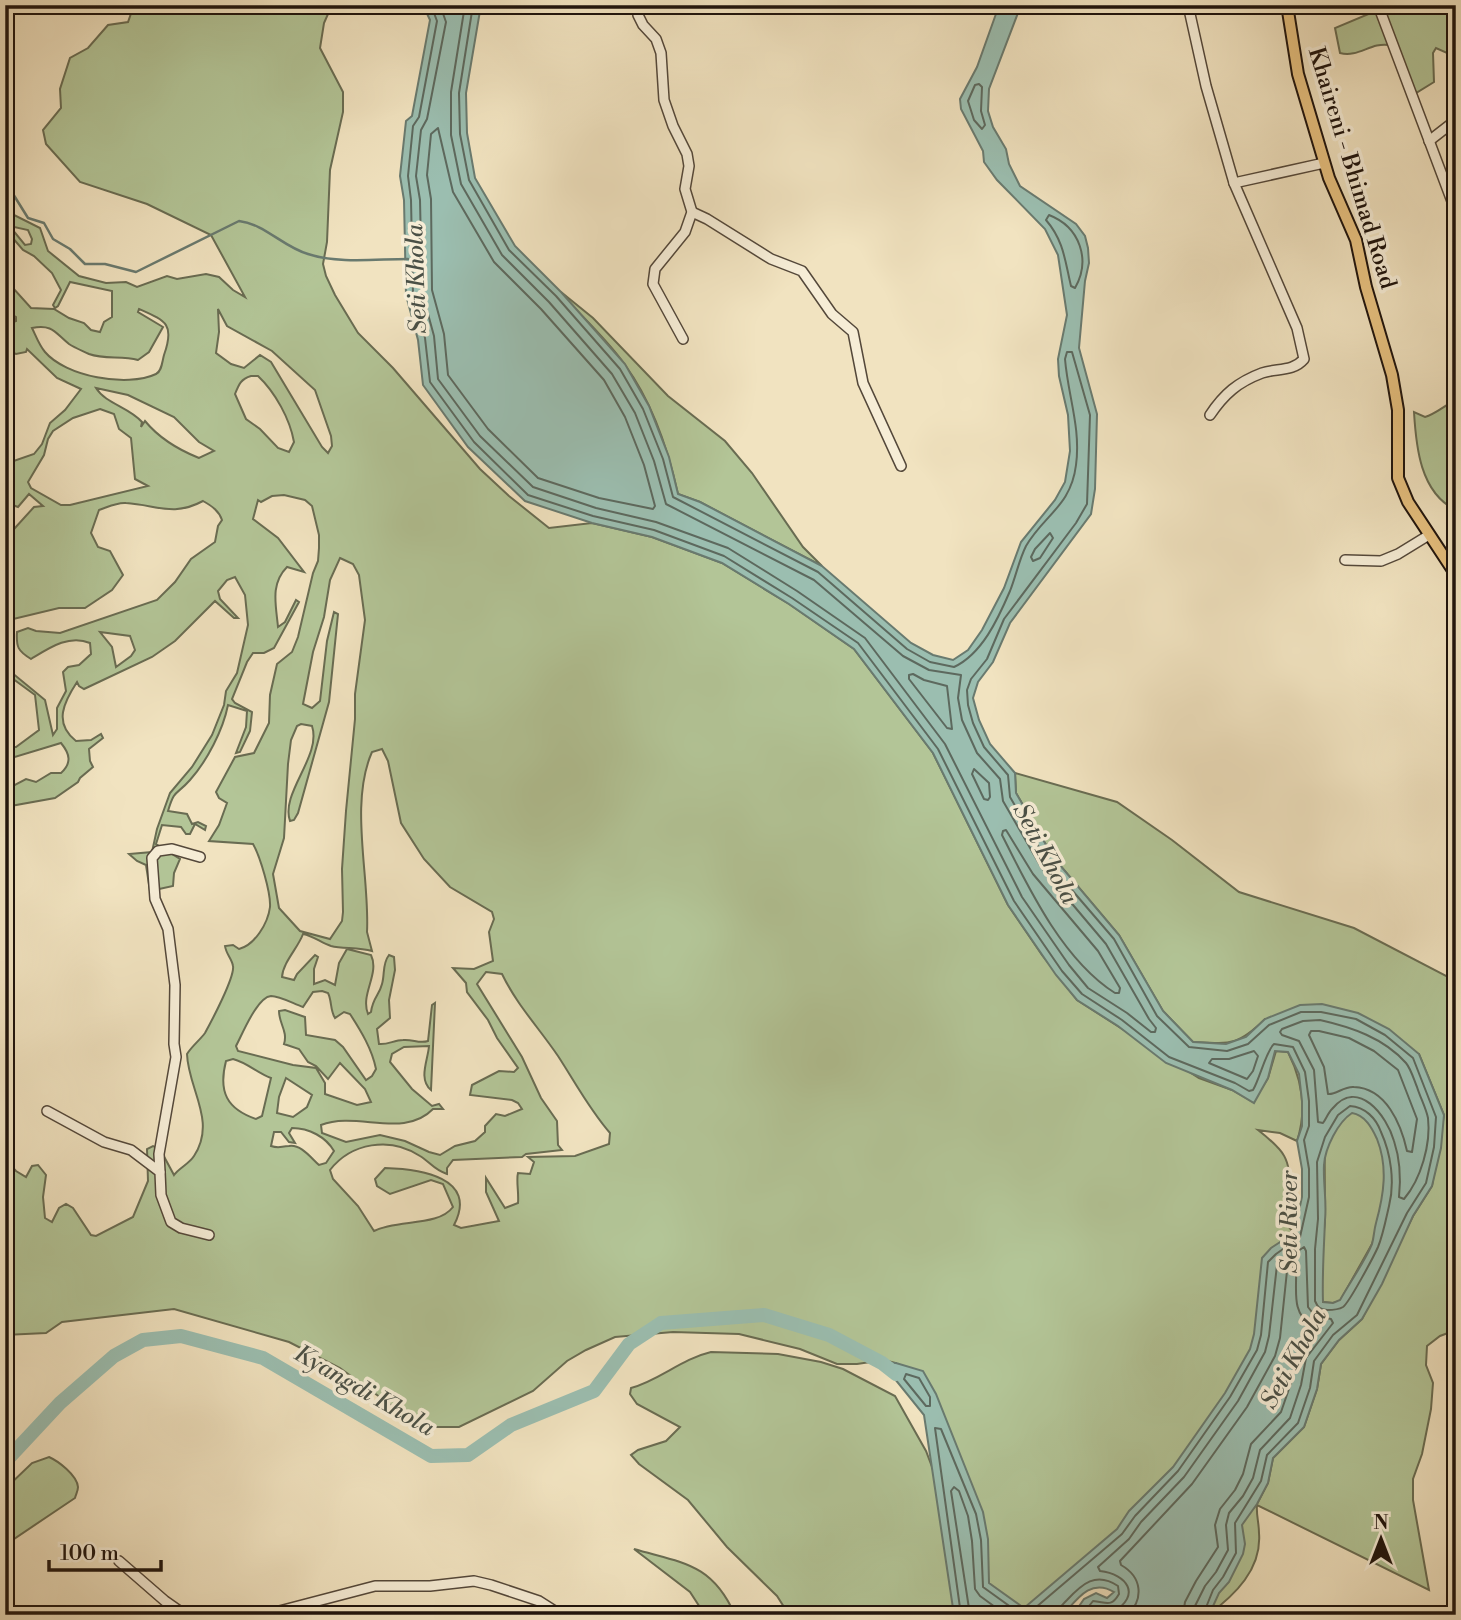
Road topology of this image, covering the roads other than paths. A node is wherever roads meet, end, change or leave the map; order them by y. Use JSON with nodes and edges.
{"nodes":[{"id":1,"x":638,"y":5,"type":"edge"},
{"id":2,"x":1188,"y":5,"type":"edge"},
{"id":3,"x":1287,"y":5,"type":"edge"},
{"id":4,"x":1379,"y":5,"type":"edge"},
{"id":5,"x":1456,"y":120,"type":"edge"},
{"id":6,"x":1429,"y":141,"type":"junction"},
{"id":7,"x":1324,"y":163,"type":"junction"},
{"id":8,"x":1234,"y":183,"type":"junction"},
{"id":9,"x":692,"y":212,"type":"junction"},
{"id":10,"x":1456,"y":212,"type":"edge"},
{"id":11,"x":682,"y":339,"type":"dead end"},
{"id":12,"x":1210,"y":415,"type":"dead end"},
{"id":13,"x":901,"y":466,"type":"dead end"},
{"id":14,"x":1429,"y":534,"type":"junction"},
{"id":15,"x":1345,"y":560,"type":"dead end"},
{"id":16,"x":1456,"y":575,"type":"edge"},
{"id":17,"x":200,"y":857,"type":"dead end"},
{"id":18,"x":47,"y":1111,"type":"dead end"},
{"id":19,"x":160,"y":1172,"type":"junction"},
{"id":20,"x":209,"y":1235,"type":"dead end"},
{"id":21,"x":119,"y":1561,"type":"dead end"},
{"id":22,"x":185,"y":1615,"type":"edge"},
{"id":23,"x":264,"y":1615,"type":"edge"},
{"id":24,"x":561,"y":1615,"type":"edge"}],
"edges":[{"from":1,"to":9,"type":"street"},
{"from":2,"to":8,"type":"street"},
{"from":3,"to":7,"type":"main road","name":"Khaireni - Bhimad Road"},
{"from":4,"to":6,"type":"street"},
{"from":5,"to":6,"type":"street"},
{"from":6,"to":10,"type":"street"},
{"from":7,"to":8,"type":"street"},
{"from":7,"to":14,"type":"main road","name":"Khaireni - Bhimad Road"},
{"from":8,"to":12,"type":"street"},
{"from":9,"to":11,"type":"street"},
{"from":9,"to":13,"type":"street"},
{"from":14,"to":15,"type":"street"},
{"from":14,"to":16,"type":"main road","name":"Khaireni - Bhimad Road"},
{"from":17,"to":19,"type":"street"},
{"from":18,"to":19,"type":"street"},
{"from":19,"to":20,"type":"street"},
{"from":21,"to":22,"type":"street"},
{"from":23,"to":24,"type":"street"}]}
